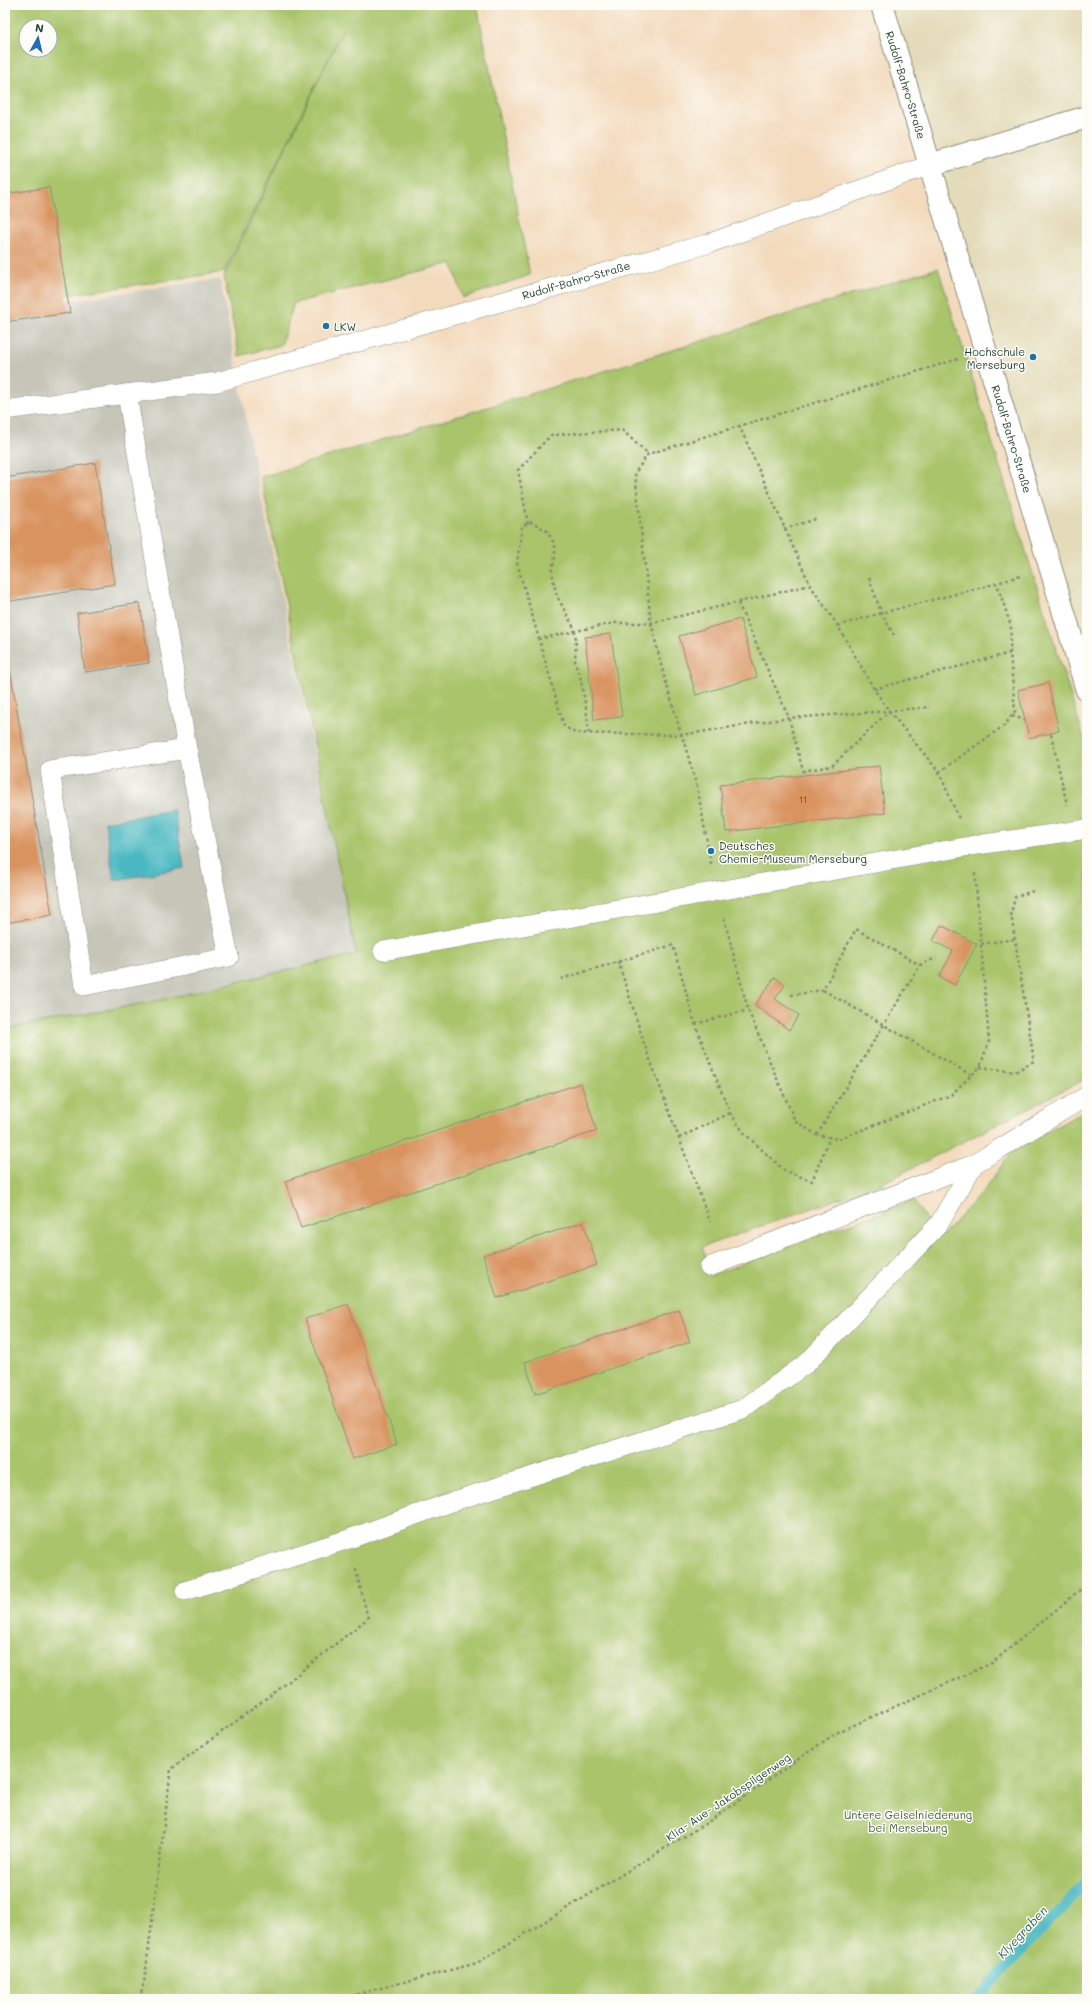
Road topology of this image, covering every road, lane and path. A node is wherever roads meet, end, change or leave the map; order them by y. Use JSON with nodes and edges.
{"nodes":[{"id":1,"x":882,"y":5,"type":"edge"},
{"id":2,"x":1087,"y":117,"type":"edge"},
{"id":3,"x":930,"y":165,"type":"junction"},
{"id":4,"x":985,"y":348,"type":"junction"},
{"id":5,"x":128,"y":394,"type":"junction"},
{"id":6,"x":5,"y":410,"type":"edge"},
{"id":7,"x":739,"y":425,"type":"junction"},
{"id":8,"x":648,"y":454,"type":"junction"},
{"id":9,"x":816,"y":520,"type":"dead end"},
{"id":10,"x":528,"y":524,"type":"junction"},
{"id":11,"x":784,"y":529,"type":"junction"},
{"id":12,"x":1050,"y":567,"type":"junction"},
{"id":13,"x":869,"y":578,"type":"dead end"},
{"id":14,"x":996,"y":584,"type":"junction"},
{"id":15,"x":810,"y":585,"type":"junction"},
{"id":16,"x":738,"y":603,"type":"junction"},
{"id":17,"x":881,"y":612,"type":"junction"},
{"id":18,"x":651,"y":623,"type":"junction"},
{"id":19,"x":838,"y":626,"type":"junction"},
{"id":20,"x":575,"y":632,"type":"junction"},
{"id":21,"x":894,"y":635,"type":"dead end"},
{"id":22,"x":538,"y":639,"type":"junction"},
{"id":23,"x":1010,"y":653,"type":"junction"},
{"id":24,"x":874,"y":689,"type":"junction"},
{"id":25,"x":1087,"y":690,"type":"edge"},
{"id":26,"x":930,"y":708,"type":"dead end"},
{"id":27,"x":889,"y":711,"type":"junction"},
{"id":28,"x":1012,"y":716,"type":"junction"},
{"id":29,"x":789,"y":718,"type":"junction"},
{"id":30,"x":1025,"y":720,"type":"dead end"},
{"id":31,"x":589,"y":733,"type":"junction"},
{"id":32,"x":1051,"y":734,"type":"dead end"},
{"id":33,"x":681,"y":735,"type":"junction"},
{"id":34,"x":187,"y":749,"type":"junction"},
{"id":35,"x":939,"y":772,"type":"junction"},
{"id":36,"x":1080,"y":830,"type":"edge"},
{"id":37,"x":970,"y":846,"type":"junction"},
{"id":38,"x":1032,"y":890,"type":"dead end"},
{"id":39,"x":717,"y":892,"type":"junction"},
{"id":40,"x":1015,"y":939,"type":"junction"},
{"id":41,"x":981,"y":944,"type":"junction"},
{"id":42,"x":383,"y":951,"type":"dead end"},
{"id":43,"x":936,"y":958,"type":"dead end"},
{"id":44,"x":618,"y":962,"type":"junction"},
{"id":45,"x":920,"y":965,"type":"junction"},
{"id":46,"x":561,"y":979,"type":"dead end"},
{"id":47,"x":823,"y":990,"type":"junction"},
{"id":48,"x":791,"y":995,"type":"dead end"},
{"id":49,"x":748,"y":1010,"type":"junction"},
{"id":50,"x":695,"y":1024,"type":"junction"},
{"id":51,"x":883,"y":1026,"type":"junction"},
{"id":52,"x":980,"y":1067,"type":"junction"},
{"id":53,"x":972,"y":1075,"type":"junction"},
{"id":54,"x":1087,"y":1096,"type":"edge"},
{"id":55,"x":730,"y":1113,"type":"junction"},
{"id":56,"x":817,"y":1135,"type":"junction"},
{"id":57,"x":830,"y":1137,"type":"junction"},
{"id":58,"x":679,"y":1138,"type":"junction"},
{"id":59,"x":974,"y":1164,"type":"junction"},
{"id":60,"x":710,"y":1222,"type":"dead end"},
{"id":61,"x":709,"y":1267,"type":"dead end"},
{"id":62,"x":349,"y":1539,"type":"junction"},
{"id":63,"x":1087,"y":1584,"type":"edge"},
{"id":64,"x":185,"y":1590,"type":"dead end"},
{"id":65,"x":140,"y":1999,"type":"edge"},
{"id":66,"x":340,"y":1999,"type":"edge"}],
"edges":[{"from":1,"to":3,"type":"street","name":"Rudolf-Bahro-Straße"},
{"from":2,"to":3,"type":"street"},
{"from":3,"to":4,"type":"street","name":"Rudolf-Bahro-Straße"},
{"from":3,"to":5,"type":"lane","name":"Rudolf-Bahro-Straße"},
{"from":4,"to":7,"type":"path"},
{"from":4,"to":12,"type":"street","name":"Rudolf-Bahro-Straße"},
{"from":5,"to":6,"type":"lane","name":"Rudolf-Bahro-Straße"},
{"from":5,"to":34,"type":"lane"},
{"from":7,"to":8,"type":"path"},
{"from":7,"to":11,"type":"path"},
{"from":8,"to":10,"type":"path"},
{"from":8,"to":18,"type":"path"},
{"from":9,"to":11,"type":"path"},
{"from":10,"to":20,"type":"path"},
{"from":10,"to":22,"type":"path"},
{"from":11,"to":15,"type":"path"},
{"from":12,"to":14,"type":"path"},
{"from":12,"to":25,"type":"street","name":"Rudolf-Bahro-Straße"},
{"from":13,"to":17,"type":"path"},
{"from":14,"to":17,"type":"path"},
{"from":14,"to":23,"type":"path"},
{"from":15,"to":16,"type":"path"},
{"from":15,"to":19,"type":"path"},
{"from":16,"to":18,"type":"path"},
{"from":16,"to":29,"type":"path"},
{"from":17,"to":19,"type":"path"},
{"from":17,"to":21,"type":"path"},
{"from":18,"to":20,"type":"path"},
{"from":18,"to":33,"type":"path"},
{"from":19,"to":24,"type":"path"},
{"from":20,"to":22,"type":"path"},
{"from":20,"to":31,"type":"path"},
{"from":22,"to":31,"type":"path"},
{"from":23,"to":24,"type":"path"},
{"from":23,"to":28,"type":"path"},
{"from":24,"to":27,"type":"path"},
{"from":26,"to":27,"type":"path"},
{"from":27,"to":29,"type":"path"},
{"from":27,"to":29,"type":"path"},
{"from":27,"to":35,"type":"path"},
{"from":28,"to":30,"type":"path"},
{"from":28,"to":35,"type":"path"},
{"from":29,"to":33,"type":"path"},
{"from":31,"to":33,"type":"path"},
{"from":32,"to":36,"type":"path"},
{"from":33,"to":39,"type":"path"},
{"from":34,"to":34,"type":"lane"},
{"from":35,"to":37,"type":"path"},
{"from":36,"to":37,"type":"lane"},
{"from":37,"to":39,"type":"lane"},
{"from":37,"to":41,"type":"path"},
{"from":38,"to":40,"type":"path"},
{"from":39,"to":42,"type":"lane"},
{"from":39,"to":49,"type":"path"},
{"from":40,"to":41,"type":"path"},
{"from":40,"to":52,"type":"path"},
{"from":41,"to":52,"type":"path"},
{"from":43,"to":45,"type":"path"},
{"from":44,"to":46,"type":"path"},
{"from":44,"to":50,"type":"path"},
{"from":44,"to":58,"type":"path"},
{"from":45,"to":47,"type":"path"},
{"from":45,"to":51,"type":"path"},
{"from":47,"to":48,"type":"path"},
{"from":47,"to":51,"type":"path"},
{"from":49,"to":50,"type":"path"},
{"from":49,"to":56,"type":"path"},
{"from":50,"to":55,"type":"path"},
{"from":51,"to":53,"type":"path"},
{"from":51,"to":56,"type":"path"},
{"from":52,"to":53,"type":"path"},
{"from":53,"to":57,"type":"path"},
{"from":54,"to":59,"type":"lane"},
{"from":55,"to":57,"type":"path"},
{"from":55,"to":58,"type":"path"},
{"from":56,"to":57,"type":"path"},
{"from":58,"to":60,"type":"path"},
{"from":59,"to":61,"type":"lane"},
{"from":59,"to":62,"type":"lane"},
{"from":62,"to":64,"type":"lane"},
{"from":62,"to":65,"type":"path"},
{"from":63,"to":66,"type":"path","name":"Klia- Aue- Jakobspilgerweg"}]}
